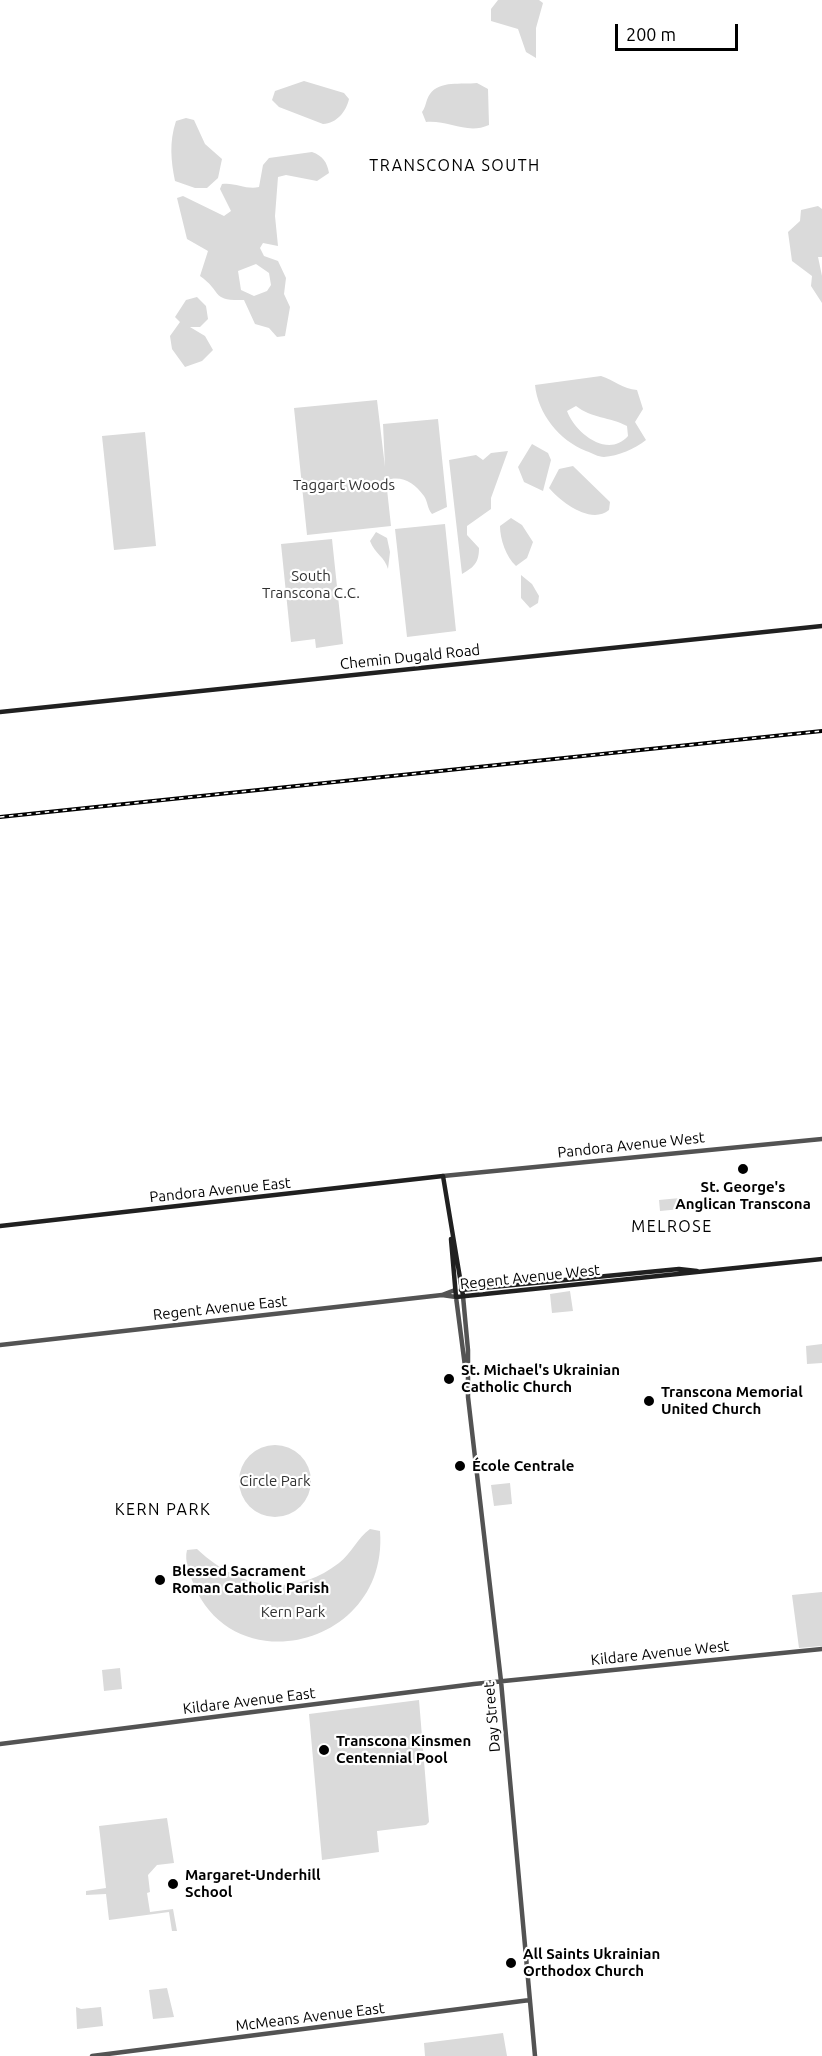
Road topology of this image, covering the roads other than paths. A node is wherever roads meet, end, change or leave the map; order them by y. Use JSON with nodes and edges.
{"nodes":[{"id":1,"x":822,"y":626,"type":"edge"},
{"id":2,"x":0,"y":712,"type":"edge"},
{"id":3,"x":822,"y":1139,"type":"edge"},
{"id":4,"x":443,"y":1176,"type":"junction"},
{"id":5,"x":0,"y":1226,"type":"edge"},
{"id":6,"x":452,"y":1238,"type":"junction"},
{"id":7,"x":822,"y":1259,"type":"edge"},
{"id":8,"x":697,"y":1271,"type":"junction"},
{"id":9,"x":456,"y":1290,"type":"junction"},
{"id":10,"x":462,"y":1290,"type":"junction"},
{"id":11,"x":442,"y":1295,"type":"junction"},
{"id":12,"x":463,"y":1296,"type":"junction"},
{"id":13,"x":456,"y":1297,"type":"junction"},
{"id":14,"x":0,"y":1345,"type":"edge"},
{"id":15,"x":467,"y":1377,"type":"junction"},
{"id":16,"x":822,"y":1649,"type":"edge"},
{"id":17,"x":501,"y":1681,"type":"junction"},
{"id":18,"x":0,"y":1744,"type":"edge"},
{"id":19,"x":530,"y":2000,"type":"junction"},
{"id":20,"x":92,"y":2056,"type":"edge"},
{"id":21,"x":536,"y":2056,"type":"edge"}],
"edges":[{"from":1,"to":2,"type":"main road","name":"Chemin Dugald Road"},
{"from":3,"to":4,"type":"street","name":"Pandora Avenue West"},
{"from":4,"to":5,"type":"main road","name":"Pandora Avenue East"},
{"from":4,"to":6,"type":"main road","name":"Day Street"},
{"from":6,"to":9,"type":"main road","name":"Day Street"},
{"from":6,"to":10,"type":"main road","name":"Day Street"},
{"from":7,"to":8,"type":"main road","name":"Regent Avenue West"},
{"from":8,"to":10,"type":"main road","name":"Regent Avenue West"},
{"from":8,"to":12,"type":"main road","name":"Regent Avenue West"},
{"from":9,"to":10,"type":"main road","name":"Regent Avenue West"},
{"from":9,"to":11,"type":"street","name":"Regent Avenue West"},
{"from":9,"to":13,"type":"main road","name":"Day Street"},
{"from":10,"to":12,"type":"main road","name":"Day Street"},
{"from":11,"to":13,"type":"street","name":"Regent Avenue West"},
{"from":11,"to":14,"type":"street","name":"Regent Avenue East"},
{"from":12,"to":13,"type":"main road","name":"Regent Avenue West"},
{"from":12,"to":15,"type":"street","name":"Day Street"},
{"from":13,"to":15,"type":"street","name":"Day Street"},
{"from":15,"to":17,"type":"street","name":"Day Street"},
{"from":16,"to":17,"type":"street","name":"Kildare Avenue West"},
{"from":17,"to":18,"type":"street","name":"Kildare Avenue East"},
{"from":17,"to":19,"type":"street","name":"Day Street"},
{"from":19,"to":20,"type":"street","name":"McMeans Avenue East"},
{"from":19,"to":21,"type":"street","name":"Day Street"}]}
